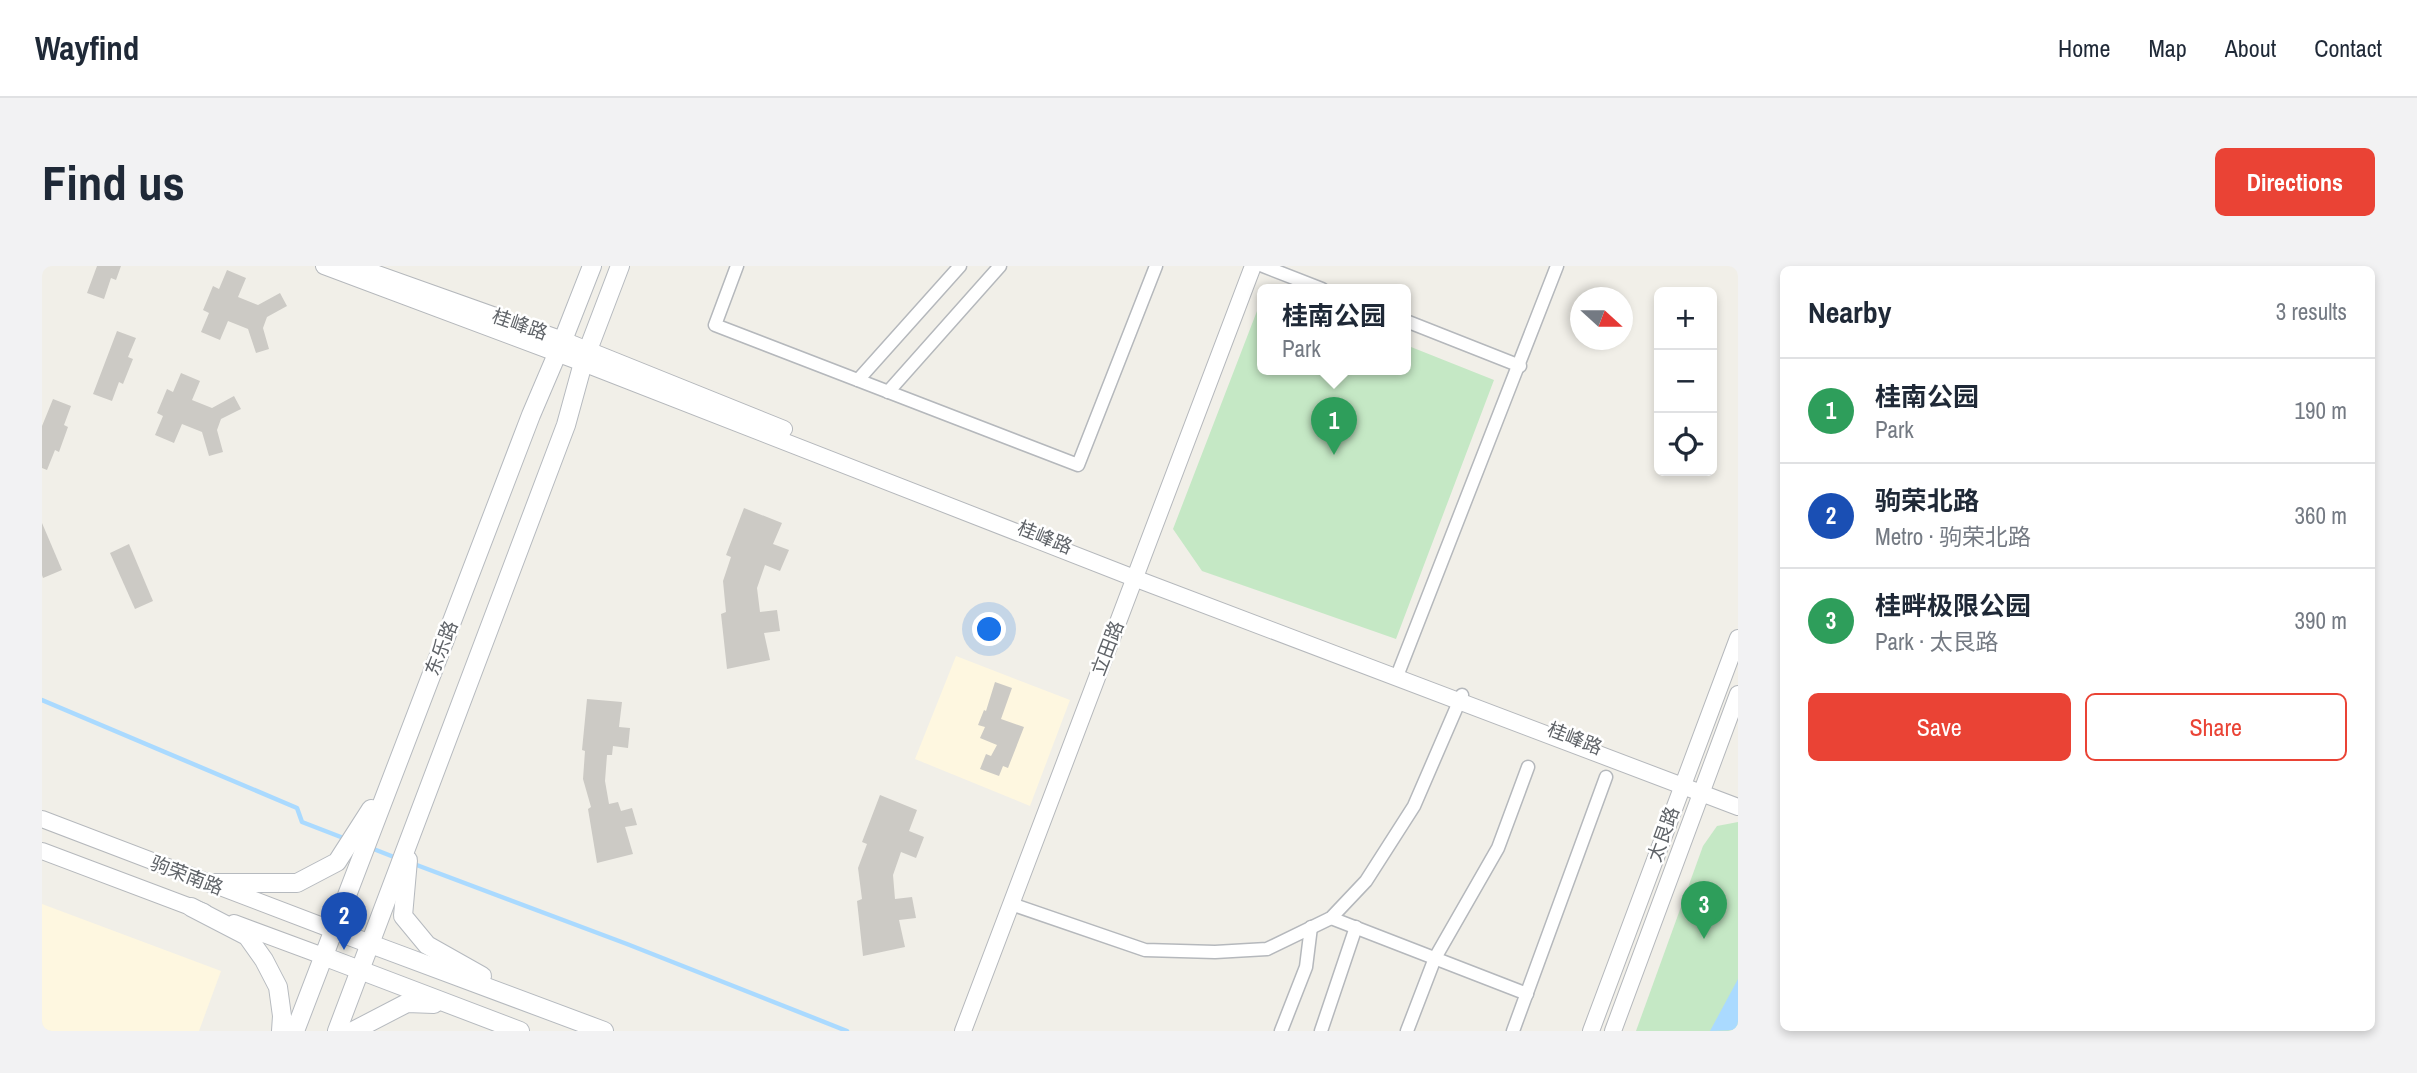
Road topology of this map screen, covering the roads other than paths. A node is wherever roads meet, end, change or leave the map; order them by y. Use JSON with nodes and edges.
{"nodes":[{"id":1,"x":324,"y":266,"type":"edge"},
{"id":2,"x":355,"y":266,"type":"edge"},
{"id":3,"x":592,"y":266,"type":"edge"},
{"id":4,"x":620,"y":266,"type":"edge"},
{"id":5,"x":737,"y":266,"type":"edge"},
{"id":6,"x":960,"y":266,"type":"edge"},
{"id":7,"x":1000,"y":266,"type":"edge"},
{"id":8,"x":1156,"y":266,"type":"edge"},
{"id":9,"x":1253,"y":266,"type":"edge"},
{"id":10,"x":1263,"y":266,"type":"edge"},
{"id":11,"x":1557,"y":266,"type":"edge"},
{"id":12,"x":1309,"y":284,"type":"edge"},
{"id":13,"x":1411,"y":323,"type":"edge"},
{"id":14,"x":560,"y":347,"type":"junction"},
{"id":15,"x":586,"y":356,"type":"junction"},
{"id":16,"x":1520,"y":366,"type":"junction"},
{"id":17,"x":858,"y":380,"type":"junction"},
{"id":18,"x":888,"y":392,"type":"junction"},
{"id":19,"x":1135,"y":575,"type":"junction"},
{"id":20,"x":1738,"y":638,"type":"edge"},
{"id":21,"x":1399,"y":671,"type":"junction"},
{"id":22,"x":1738,"y":694,"type":"edge"},
{"id":23,"x":1460,"y":697,"type":"junction"},
{"id":24,"x":1528,"y":767,"type":"dead end"},
{"id":25,"x":1606,"y":777,"type":"dead end"},
{"id":26,"x":1682,"y":782,"type":"junction"},
{"id":27,"x":1701,"y":790,"type":"junction"},
{"id":28,"x":1738,"y":804,"type":"edge"},
{"id":29,"x":42,"y":819,"type":"edge"},
{"id":30,"x":358,"y":843,"type":"junction"},
{"id":31,"x":42,"y":851,"type":"edge"},
{"id":32,"x":405,"y":861,"type":"junction"},
{"id":33,"x":210,"y":883,"type":"junction"},
{"id":34,"x":1012,"y":904,"type":"junction"},
{"id":35,"x":191,"y":907,"type":"junction"},
{"id":36,"x":1331,"y":918,"type":"junction"},
{"id":37,"x":1311,"y":927,"type":"junction"},
{"id":38,"x":1356,"y":928,"type":"junction"},
{"id":39,"x":333,"y":930,"type":"junction"},
{"id":40,"x":370,"y":944,"type":"junction"},
{"id":41,"x":323,"y":956,"type":"junction"},
{"id":42,"x":1435,"y":958,"type":"junction"},
{"id":43,"x":360,"y":971,"type":"junction"},
{"id":44,"x":1527,"y":993,"type":"junction"},
{"id":45,"x":527,"y":1003,"type":"junction"},
{"id":46,"x":450,"y":1005,"type":"junction"},
{"id":47,"x":281,"y":1031,"type":"edge"},
{"id":48,"x":295,"y":1031,"type":"edge"},
{"id":49,"x":337,"y":1031,"type":"edge"},
{"id":50,"x":354,"y":1031,"type":"edge"},
{"id":51,"x":520,"y":1031,"type":"edge"},
{"id":52,"x":604,"y":1031,"type":"edge"},
{"id":53,"x":963,"y":1031,"type":"edge"},
{"id":54,"x":1281,"y":1031,"type":"edge"},
{"id":55,"x":1321,"y":1031,"type":"edge"},
{"id":56,"x":1407,"y":1031,"type":"edge"},
{"id":57,"x":1513,"y":1031,"type":"edge"},
{"id":58,"x":1591,"y":1031,"type":"edge"},
{"id":59,"x":1613,"y":1031,"type":"edge"}],
"edges":[{"from":1,"to":14,"type":"street"},
{"from":2,"to":14,"type":"street","name":"桂峰路"},
{"from":3,"to":14,"type":"main road","name":"东乐路"},
{"from":4,"to":15,"type":"main road","name":"东乐路"},
{"from":5,"to":17,"type":"street"},
{"from":6,"to":17,"type":"street"},
{"from":7,"to":18,"type":"street"},
{"from":8,"to":18,"type":"street"},
{"from":9,"to":19,"type":"street","name":"立田路"},
{"from":10,"to":12,"type":"street"},
{"from":11,"to":16,"type":"street"},
{"from":13,"to":16,"type":"street"},
{"from":14,"to":15,"type":"street","name":"桂峰路"},
{"from":14,"to":30,"type":"main road","name":"东乐路"},
{"from":15,"to":19,"type":"street","name":"桂峰路"},
{"from":15,"to":32,"type":"main road","name":"东乐路"},
{"from":16,"to":21,"type":"street"},
{"from":17,"to":18,"type":"street"},
{"from":19,"to":21,"type":"street","name":"桂峰路"},
{"from":19,"to":23,"type":"street"},
{"from":19,"to":34,"type":"street","name":"立田路"},
{"from":20,"to":26,"type":"street","name":"太艮路"},
{"from":21,"to":23,"type":"street","name":"桂峰路"},
{"from":22,"to":27,"type":"street","name":"太艮路"},
{"from":23,"to":26,"type":"street","name":"桂峰路"},
{"from":23,"to":36,"type":"street"},
{"from":24,"to":42,"type":"street"},
{"from":25,"to":44,"type":"street"},
{"from":26,"to":27,"type":"street","name":"桂峰路"},
{"from":26,"to":58,"type":"street","name":"太艮路"},
{"from":27,"to":28,"type":"street"},
{"from":27,"to":59,"type":"street","name":"太艮路"},
{"from":29,"to":33,"type":"street","name":"驹荣南路"},
{"from":30,"to":33,"type":"main road"},
{"from":30,"to":39,"type":"main road","name":"东乐路"},
{"from":31,"to":35,"type":"street","name":"驹荣南路"},
{"from":32,"to":40,"type":"main road","name":"东乐路"},
{"from":32,"to":45,"type":"main road"},
{"from":33,"to":39,"type":"street","name":"驹荣南路"},
{"from":34,"to":37,"type":"street"},
{"from":34,"to":53,"type":"street","name":"立田路"},
{"from":35,"to":41,"type":"street","name":"驹荣南路"},
{"from":35,"to":47,"type":"main road"},
{"from":36,"to":37,"type":"street"},
{"from":36,"to":38,"type":"street"},
{"from":37,"to":54,"type":"street"},
{"from":38,"to":42,"type":"street"},
{"from":38,"to":55,"type":"street"},
{"from":39,"to":40,"type":"main road"},
{"from":39,"to":41,"type":"main road","name":"东乐路"},
{"from":40,"to":43,"type":"main road","name":"东乐路"},
{"from":40,"to":45,"type":"main road"},
{"from":41,"to":43,"type":"main road"},
{"from":41,"to":48,"type":"main road","name":"东乐路"},
{"from":42,"to":44,"type":"street"},
{"from":42,"to":56,"type":"street"},
{"from":43,"to":46,"type":"main road"},
{"from":43,"to":49,"type":"main road","name":"东乐路"},
{"from":44,"to":57,"type":"street"},
{"from":45,"to":52,"type":"main road"},
{"from":46,"to":50,"type":"main road"},
{"from":46,"to":51,"type":"main road"}]}
